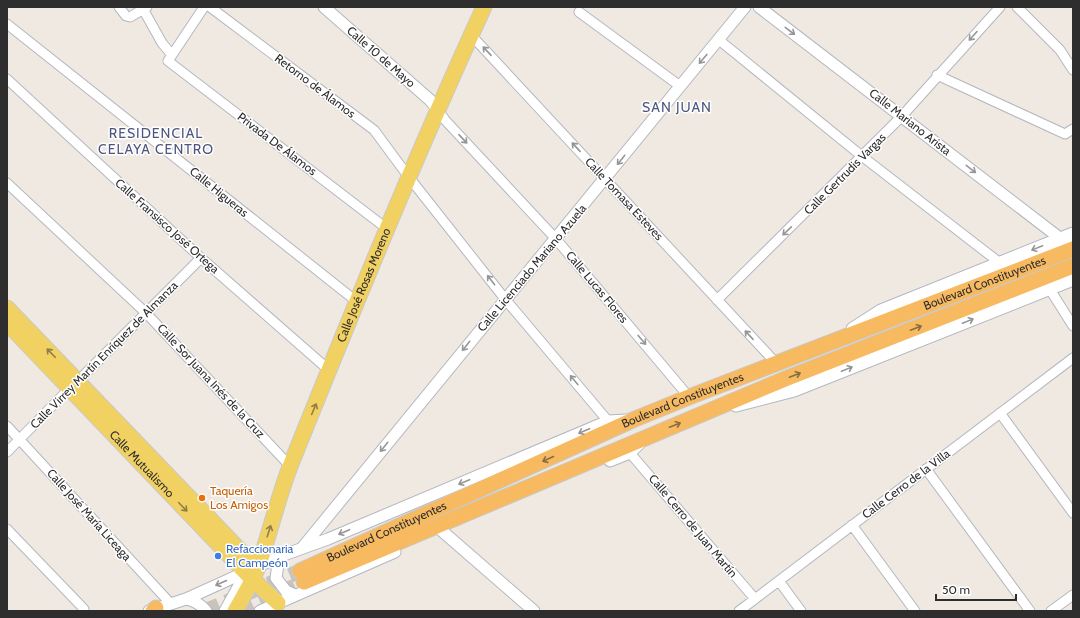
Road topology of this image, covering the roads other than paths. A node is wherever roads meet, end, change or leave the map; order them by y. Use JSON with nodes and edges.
{"nodes":[{"id":1,"x":119,"y":7,"type":"edge"},
{"id":2,"x":204,"y":7,"type":"edge"},
{"id":3,"x":210,"y":7,"type":"edge"},
{"id":4,"x":324,"y":7,"type":"edge"},
{"id":5,"x":484,"y":7,"type":"edge"},
{"id":6,"x":745,"y":7,"type":"edge"},
{"id":7,"x":759,"y":7,"type":"edge"},
{"id":8,"x":1000,"y":7,"type":"edge"},
{"id":9,"x":1017,"y":7,"type":"edge"},
{"id":10,"x":145,"y":8,"type":"edge"},
{"id":11,"x":580,"y":12,"type":"dead end"},
{"id":12,"x":7,"y":24,"type":"edge"},
{"id":13,"x":471,"y":35,"type":"junction"},
{"id":14,"x":719,"y":40,"type":"junction"},
{"id":15,"x":170,"y":58,"type":"junction"},
{"id":16,"x":1073,"y":70,"type":"edge"},
{"id":17,"x":937,"y":75,"type":"junction"},
{"id":18,"x":7,"y":79,"type":"edge"},
{"id":19,"x":680,"y":86,"type":"junction"},
{"id":20,"x":437,"y":109,"type":"junction"},
{"id":21,"x":902,"y":116,"type":"junction"},
{"id":22,"x":1073,"y":129,"type":"edge"},
{"id":23,"x":863,"y":156,"type":"junction"},
{"id":24,"x":408,"y":176,"type":"junction"},
{"id":25,"x":606,"y":179,"type":"junction"},
{"id":26,"x":7,"y":183,"type":"edge"},
{"id":27,"x":386,"y":228,"type":"junction"},
{"id":28,"x":1067,"y":236,"type":"edge"},
{"id":29,"x":556,"y":239,"type":"junction"},
{"id":30,"x":1073,"y":249,"type":"edge"},
{"id":31,"x":201,"y":258,"type":"junction"},
{"id":32,"x":1000,"y":263,"type":"junction"},
{"id":33,"x":1073,"y":266,"type":"edge"},
{"id":34,"x":1073,"y":279,"type":"edge"},
{"id":35,"x":1049,"y":282,"type":"junction"},
{"id":36,"x":505,"y":299,"type":"junction"},
{"id":37,"x":717,"y":300,"type":"junction"},
{"id":38,"x":356,"y":301,"type":"junction"},
{"id":39,"x":7,"y":308,"type":"edge"},
{"id":40,"x":146,"y":313,"type":"junction"},
{"id":41,"x":7,"y":323,"type":"edge"},
{"id":42,"x":1073,"y":326,"type":"edge"},
{"id":43,"x":832,"y":343,"type":"junction"},
{"id":44,"x":1073,"y":358,"type":"edge"},
{"id":45,"x":776,"y":363,"type":"junction"},
{"id":46,"x":330,"y":371,"type":"junction"},
{"id":47,"x":74,"y":385,"type":"junction"},
{"id":48,"x":689,"y":397,"type":"junction"},
{"id":49,"x":1000,"y":413,"type":"junction"},
{"id":50,"x":635,"y":419,"type":"junction"},
{"id":51,"x":608,"y":421,"type":"junction"},
{"id":52,"x":7,"y":426,"type":"edge"},
{"id":53,"x":646,"y":436,"type":"junction"},
{"id":54,"x":20,"y":439,"type":"junction"},
{"id":55,"x":7,"y":452,"type":"edge"},
{"id":56,"x":630,"y":452,"type":"junction"},
{"id":57,"x":290,"y":466,"type":"junction"},
{"id":58,"x":926,"y":469,"type":"junction"},
{"id":59,"x":1073,"y":513,"type":"edge"},
{"id":60,"x":852,"y":525,"type":"junction"},
{"id":61,"x":318,"y":528,"type":"junction"},
{"id":62,"x":7,"y":529,"type":"edge"},
{"id":63,"x":442,"y":531,"type":"junction"},
{"id":64,"x":328,"y":539,"type":"junction"},
{"id":65,"x":302,"y":548,"type":"junction"},
{"id":66,"x":281,"y":556,"type":"junction"},
{"id":67,"x":252,"y":573,"type":"junction"},
{"id":68,"x":779,"y":581,"type":"junction"},
{"id":69,"x":295,"y":595,"type":"junction"},
{"id":70,"x":1073,"y":595,"type":"edge"},
{"id":71,"x":186,"y":599,"type":"junction"},
{"id":72,"x":755,"y":599,"type":"junction"},
{"id":73,"x":278,"y":603,"type":"junction"},
{"id":74,"x":171,"y":604,"type":"junction"},
{"id":75,"x":84,"y":609,"type":"dead end"},
{"id":76,"x":153,"y":610,"type":"edge"},
{"id":77,"x":206,"y":611,"type":"edge"},
{"id":78,"x":225,"y":611,"type":"edge"},
{"id":79,"x":235,"y":611,"type":"edge"},
{"id":80,"x":260,"y":611,"type":"edge"},
{"id":81,"x":534,"y":611,"type":"edge"},
{"id":82,"x":739,"y":611,"type":"edge"},
{"id":83,"x":800,"y":611,"type":"edge"},
{"id":84,"x":915,"y":611,"type":"edge"},
{"id":85,"x":1030,"y":611,"type":"edge"},
{"id":86,"x":1051,"y":611,"type":"edge"}],
"edges":[{"from":1,"to":10,"type":"street"},
{"from":2,"to":15,"type":"street"},
{"from":3,"to":24,"type":"street","name":"Retorno de Álamos"},
{"from":4,"to":20,"type":"street","name":"Calle 10 de Mayo"},
{"from":5,"to":13,"type":"main road","name":"Calle José Rosas Moreno"},
{"from":6,"to":14,"type":"street","name":"Calle Licenciado Mariano Azuela"},
{"from":7,"to":21,"type":"street","name":"Calle Mariano Arista","one_way":true},
{"from":8,"to":17,"type":"street","name":"Calle Gertrudis Vargas","one_way":true},
{"from":9,"to":16,"type":"street"},
{"from":10,"to":15,"type":"street","name":"Privada De Álamos"},
{"from":11,"to":19,"type":"street"},
{"from":12,"to":38,"type":"street","name":"Calle Higueras"},
{"from":13,"to":20,"type":"main road","name":"Calle José Rosas Moreno"},
{"from":25,"to":13,"type":"street","name":"Calle Tomasa Esteves","one_way":true},
{"from":14,"to":19,"type":"street","name":"Calle Licenciado Mariano Azuela","one_way":true},
{"from":14,"to":23,"type":"street"},
{"from":15,"to":27,"type":"street","name":"Privada De Álamos"},
{"from":17,"to":21,"type":"street","name":"Calle Gertrudis Vargas"},
{"from":17,"to":22,"type":"street"},
{"from":18,"to":31,"type":"street","name":"Calle Fransisco José Ortega"},
{"from":19,"to":25,"type":"street","name":"Calle Licenciado Mariano Azuela","one_way":true},
{"from":20,"to":24,"type":"main road","name":"Calle José Rosas Moreno"},
{"from":20,"to":29,"type":"street","name":"Calle Lucas Flores","one_way":true},
{"from":21,"to":23,"type":"street","name":"Calle Gertrudis Vargas"},
{"from":21,"to":28,"type":"street","name":"Calle Mariano Arista","one_way":true},
{"from":23,"to":32,"type":"street"},
{"from":23,"to":37,"type":"street","name":"Calle Gertrudis Vargas","one_way":true},
{"from":24,"to":27,"type":"main road","name":"Calle José Rosas Moreno"},
{"from":36,"to":24,"type":"street","name":"Retorno de Álamos","one_way":true},
{"from":25,"to":29,"type":"street","name":"Calle Licenciado Mariano Azuela"},
{"from":25,"to":37,"type":"street","name":"Calle Tomasa Esteves"},
{"from":26,"to":40,"type":"street","name":"Calle Sor Juana Inés de la Cruz"},
{"from":27,"to":38,"type":"main road","name":"Calle José Rosas Moreno"},
{"from":28,"to":32,"type":"main road","one_way":true},
{"from":29,"to":36,"type":"street","name":"Calle Licenciado Mariano Azuela"},
{"from":29,"to":48,"type":"street","name":"Calle Lucas Flores","one_way":true},
{"from":30,"to":43,"type":"highway","name":"Boulevard Constituyentes"},
{"from":31,"to":40,"type":"street","name":"Calle Virrey Martín Enríquez de Almanza"},
{"from":31,"to":46,"type":"street","name":"Calle Fransisco José Ortega"},
{"from":32,"to":43,"type":"main road"},
{"from":33,"to":35,"type":"highway","name":"Boulevard Constituyentes"},
{"from":34,"to":35,"type":"main road"},
{"from":35,"to":42,"type":"street"},
{"from":53,"to":35,"type":"highway","name":"Boulevard Constituyentes","one_way":true},
{"from":51,"to":36,"type":"street","name":"Retorno de Álamos","one_way":true},
{"from":36,"to":61,"type":"street","name":"Calle Licenciado Mariano Azuela","one_way":true},
{"from":45,"to":37,"type":"street","name":"Calle Tomasa Esteves","one_way":true},
{"from":38,"to":46,"type":"main road","name":"Calle José Rosas Moreno"},
{"from":47,"to":39,"type":"main road","name":"Calle Mutualismo","one_way":true},
{"from":40,"to":47,"type":"street","name":"Calle Virrey Martín Enríquez de Almanza"},
{"from":40,"to":57,"type":"street","name":"Calle Sor Juana Inés de la Cruz"},
{"from":41,"to":47,"type":"main road","name":"Calle Mutualismo"},
{"from":43,"to":45,"type":"highway","name":"Boulevard Constituyentes"},
{"from":44,"to":49,"type":"street","name":"Calle Cerro de la Villa"},
{"from":45,"to":48,"type":"highway","name":"Boulevard Constituyentes"},
{"from":57,"to":46,"type":"main road","name":"Calle José Rosas Moreno","one_way":true},
{"from":47,"to":54,"type":"street","name":"Calle Virrey Martín Enríquez de Almanza"},
{"from":47,"to":67,"type":"main road","name":"Calle Mutualismo"},
{"from":48,"to":50,"type":"highway","name":"Boulevard Constituyentes"},
{"from":49,"to":58,"type":"street","name":"Calle Cerro de la Villa"},
{"from":49,"to":59,"type":"street"},
{"from":50,"to":51,"type":"street"},
{"from":50,"to":53,"type":"highway","name":"Boulevard Constituyentes","one_way":true},
{"from":51,"to":64,"type":"street","one_way":true},
{"from":52,"to":54,"type":"street","name":"Calle José María Liceaga"},
{"from":53,"to":56,"type":"street"},
{"from":54,"to":55,"type":"street","name":"Calle Virrey Martín Enríquez de Almanza"},
{"from":54,"to":74,"type":"street","name":"Calle José María Liceaga"},
{"from":56,"to":63,"type":"street"},
{"from":56,"to":72,"type":"street","name":"Calle Cerro de Juan Martín"},
{"from":67,"to":57,"type":"main road","name":"Calle José Rosas Moreno","one_way":true},
{"from":58,"to":60,"type":"street","name":"Calle Cerro de la Villa"},
{"from":58,"to":85,"type":"street"},
{"from":60,"to":68,"type":"street","name":"Calle Cerro de la Villa"},
{"from":60,"to":84,"type":"street"},
{"from":61,"to":64,"type":"street"},
{"from":61,"to":65,"type":"street","name":"Calle Licenciado Mariano Azuela"},
{"from":62,"to":75,"type":"street"},
{"from":63,"to":69,"type":"street"},
{"from":63,"to":81,"type":"street"},
{"from":64,"to":65,"type":"street"},
{"from":65,"to":66,"type":"street"},
{"from":66,"to":67,"type":"street"},
{"from":66,"to":69,"type":"street"},
{"from":67,"to":71,"type":"street","one_way":true},
{"from":67,"to":73,"type":"main road","name":"Calle Mutualismo"},
{"from":67,"to":78,"type":"street"},
{"from":67,"to":79,"type":"main road","name":"Calle José Rosas Moreno"},
{"from":68,"to":72,"type":"street","name":"Calle Cerro de la Villa"},
{"from":68,"to":83,"type":"street"},
{"from":69,"to":73,"type":"street"},
{"from":70,"to":86,"type":"street"},
{"from":71,"to":74,"type":"street"},
{"from":71,"to":77,"type":"street"},
{"from":72,"to":82,"type":"street","name":"Calle Cerro de la Villa"},
{"from":73,"to":80,"type":"street"},
{"from":74,"to":76,"type":"street"}]}
